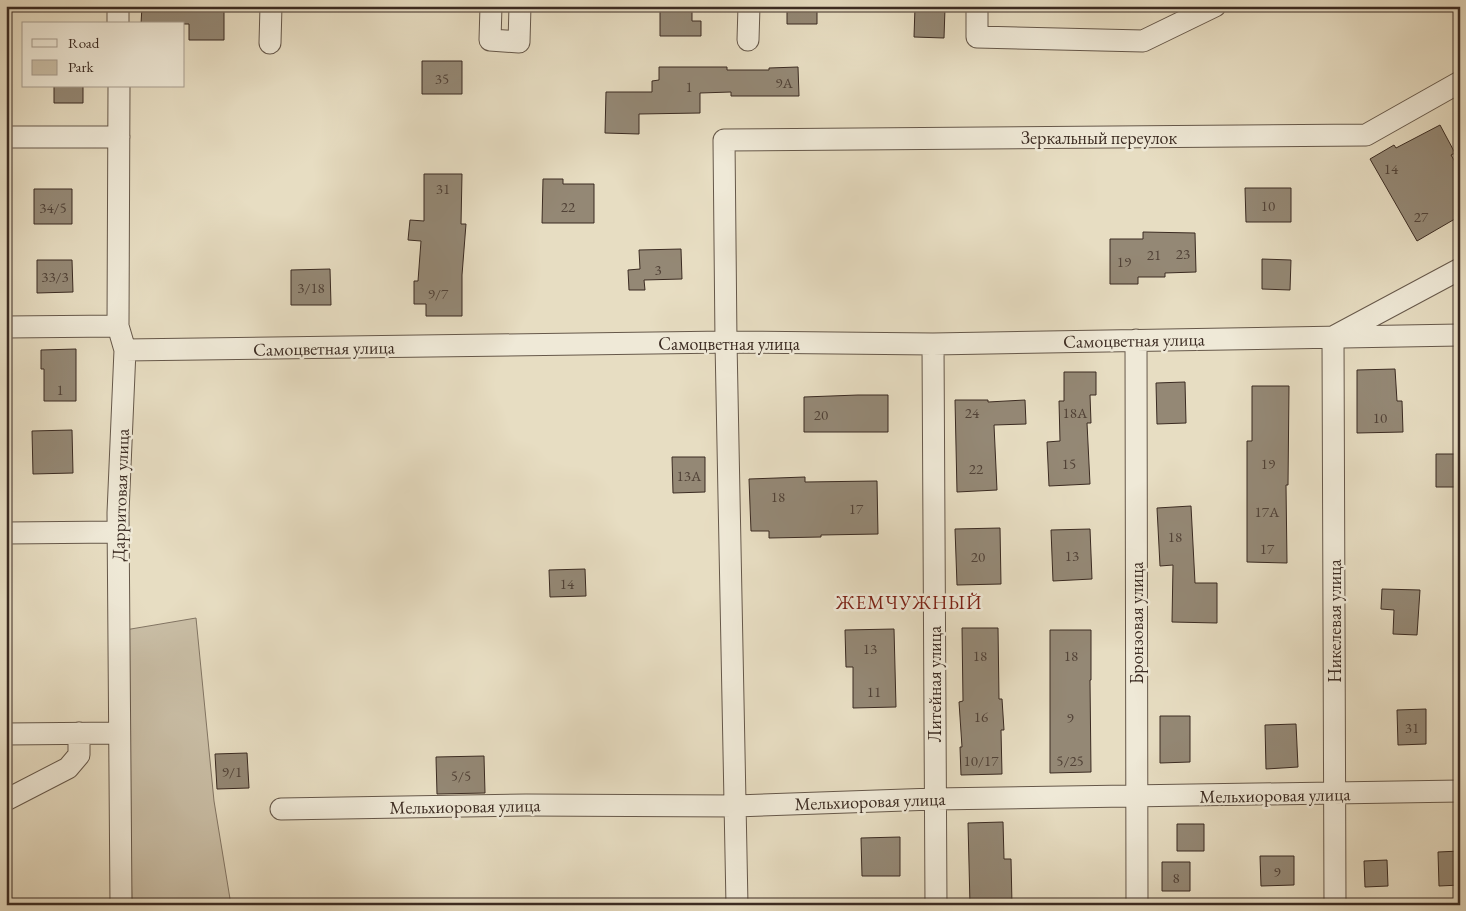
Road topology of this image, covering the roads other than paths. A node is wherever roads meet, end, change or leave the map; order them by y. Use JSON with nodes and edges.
{"nodes":[{"id":1,"x":118,"y":6,"type":"edge"},
{"id":2,"x":271,"y":6,"type":"edge"},
{"id":3,"x":491,"y":6,"type":"edge"},
{"id":4,"x":520,"y":6,"type":"edge"},
{"id":5,"x":749,"y":6,"type":"edge"},
{"id":6,"x":977,"y":6,"type":"edge"},
{"id":7,"x":1215,"y":6,"type":"edge"},
{"id":8,"x":1178,"y":16,"type":"edge"},
{"id":9,"x":118,"y":22,"type":"edge"},
{"id":10,"x":748,"y":40,"type":"dead end"},
{"id":11,"x":270,"y":43,"type":"dead end"},
{"id":12,"x":1460,"y":82,"type":"edge"},
{"id":13,"x":119,"y":88,"type":"edge"},
{"id":14,"x":6,"y":137,"type":"edge"},
{"id":15,"x":119,"y":137,"type":"junction"},
{"id":16,"x":1460,"y":269,"type":"edge"},
{"id":17,"x":6,"y":326,"type":"edge"},
{"id":18,"x":118,"y":326,"type":"junction"},
{"id":19,"x":1460,"y":335,"type":"edge"},
{"id":20,"x":1333,"y":337,"type":"junction"},
{"id":21,"x":1136,"y":340,"type":"junction"},
{"id":22,"x":726,"y":342,"type":"junction"},
{"id":23,"x":933,"y":344,"type":"junction"},
{"id":24,"x":126,"y":350,"type":"junction"},
{"id":25,"x":118,"y":532,"type":"junction"},
{"id":26,"x":6,"y":534,"type":"edge"},
{"id":27,"x":79,"y":733,"type":"junction"},
{"id":28,"x":119,"y":733,"type":"junction"},
{"id":29,"x":6,"y":734,"type":"edge"},
{"id":30,"x":1460,"y":791,"type":"edge"},
{"id":31,"x":1334,"y":794,"type":"junction"},
{"id":32,"x":1136,"y":796,"type":"junction"},
{"id":33,"x":934,"y":799,"type":"junction"},
{"id":34,"x":6,"y":800,"type":"edge"},
{"id":35,"x":736,"y":806,"type":"junction"},
{"id":36,"x":281,"y":809,"type":"dead end"},
{"id":37,"x":121,"y":905,"type":"edge"},
{"id":38,"x":737,"y":905,"type":"edge"},
{"id":39,"x":936,"y":905,"type":"edge"},
{"id":40,"x":1137,"y":905,"type":"edge"},
{"id":41,"x":1335,"y":905,"type":"edge"}],
"edges":[{"from":1,"to":9,"type":"street"},
{"from":2,"to":11,"type":"street"},
{"from":3,"to":4,"type":"street"},
{"from":5,"to":10,"type":"street"},
{"from":6,"to":8,"type":"street"},
{"from":7,"to":8,"type":"street"},
{"from":12,"to":22,"type":"street","name":"Зеркальный переулок"},
{"from":13,"to":15,"type":"street","name":"Дарритовая улица"},
{"from":14,"to":15,"type":"street"},
{"from":15,"to":18,"type":"street","name":"Дарритовая улица"},
{"from":16,"to":20,"type":"street","name":"Самоцветная улица"},
{"from":17,"to":18,"type":"street"},
{"from":18,"to":24,"type":"street","name":"Дарритовая улица"},
{"from":19,"to":20,"type":"street","name":"Самоцветная улица"},
{"from":20,"to":21,"type":"street","name":"Самоцветная улица"},
{"from":20,"to":31,"type":"street","name":"Никелевая улица"},
{"from":21,"to":23,"type":"street","name":"Самоцветная улица"},
{"from":21,"to":32,"type":"street","name":"Бронзовая улица"},
{"from":22,"to":23,"type":"street","name":"Самоцветная улица"},
{"from":22,"to":24,"type":"street","name":"Самоцветная улица"},
{"from":22,"to":35,"type":"street"},
{"from":23,"to":33,"type":"street","name":"Литейная улица"},
{"from":24,"to":25,"type":"street","name":"Дарритовая улица"},
{"from":25,"to":26,"type":"street"},
{"from":25,"to":28,"type":"street","name":"Дарритовая улица"},
{"from":27,"to":28,"type":"street"},
{"from":27,"to":29,"type":"street"},
{"from":27,"to":34,"type":"street"},
{"from":28,"to":37,"type":"street","name":"Дарритовая улица"},
{"from":30,"to":31,"type":"street","name":"Мельхиоровая улица"},
{"from":31,"to":32,"type":"street","name":"Мельхиоровая улица"},
{"from":31,"to":41,"type":"street","name":"Никелевая улица"},
{"from":32,"to":33,"type":"street","name":"Мельхиоровая улица"},
{"from":32,"to":40,"type":"street","name":"Бронзовая улица"},
{"from":33,"to":35,"type":"street","name":"Мельхиоровая улица"},
{"from":33,"to":39,"type":"street","name":"Литейная улица"},
{"from":35,"to":36,"type":"street","name":"Мельхиоровая улица"},
{"from":35,"to":38,"type":"street"}]}
